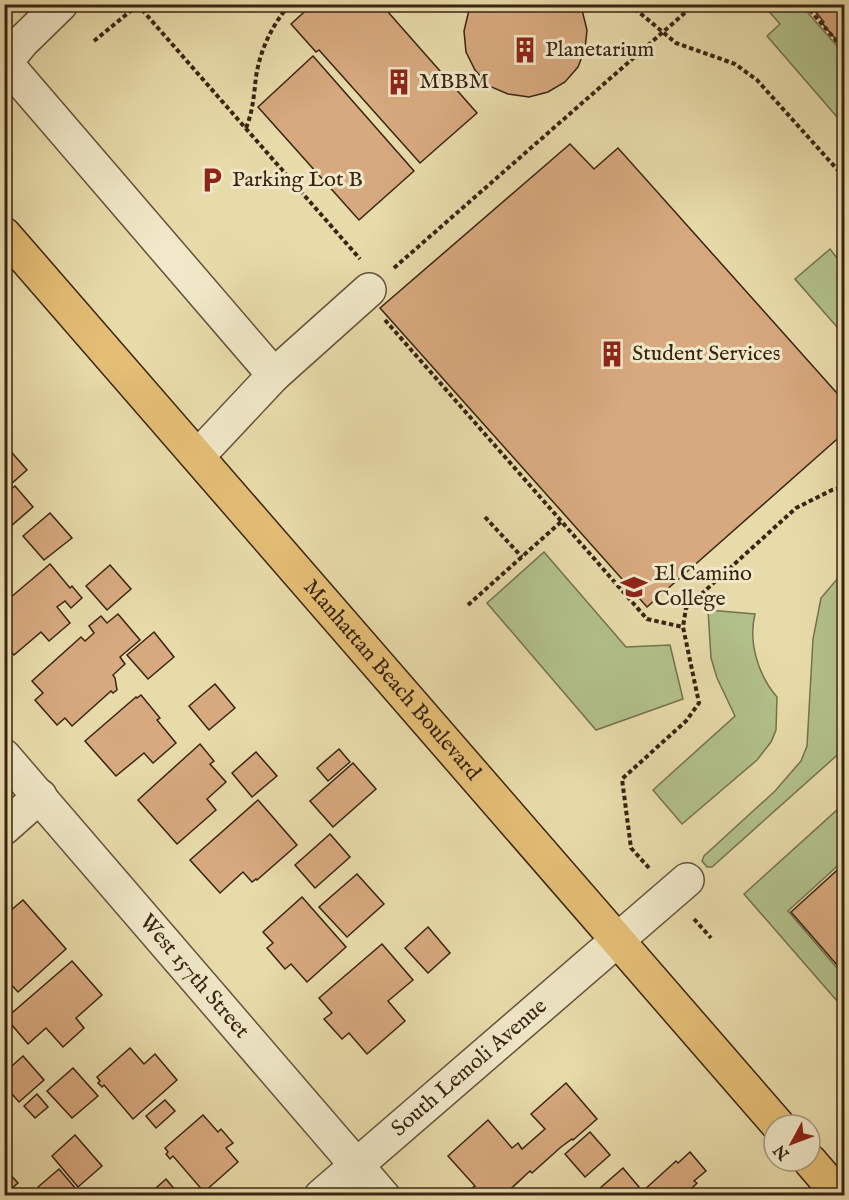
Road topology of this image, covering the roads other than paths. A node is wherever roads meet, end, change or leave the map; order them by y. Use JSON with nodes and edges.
{"nodes":[{"id":1,"x":61,"y":4,"type":"edge"},
{"id":2,"x":5,"y":62,"type":"edge"},
{"id":3,"x":4,"y":234,"type":"edge"},
{"id":4,"x":369,"y":290,"type":"road end"},
{"id":5,"x":274,"y":375,"type":"junction"},
{"id":6,"x":198,"y":456,"type":"junction"},
{"id":7,"x":4,"y":756,"type":"edge"},
{"id":8,"x":40,"y":796,"type":"junction"},
{"id":9,"x":4,"y":828,"type":"edge"},
{"id":10,"x":687,"y":880,"type":"dead end"},
{"id":11,"x":617,"y":940,"type":"junction"},
{"id":12,"x":768,"y":1113,"type":"edge"},
{"id":13,"x":356,"y":1165,"type":"junction"},
{"id":14,"x":820,"y":1173,"type":"edge"},
{"id":15,"x":321,"y":1196,"type":"edge"},
{"id":16,"x":383,"y":1196,"type":"edge"},
{"id":17,"x":840,"y":1196,"type":"edge"}],
"edges":[{"from":1,"to":2,"type":"street"},
{"from":2,"to":5,"type":"street"},
{"from":3,"to":6,"type":"main road","name":"Manhattan Beach Boulevard"},
{"from":4,"to":5,"type":"street"},
{"from":5,"to":6,"type":"street"},
{"from":6,"to":11,"type":"main road","name":"Manhattan Beach Boulevard"},
{"from":7,"to":8,"type":"street","name":"West 157th Street"},
{"from":8,"to":9,"type":"street"},
{"from":8,"to":13,"type":"street","name":"West 157th Street"},
{"from":10,"to":11,"type":"street","name":"South Lemoli Avenue"},
{"from":11,"to":12,"type":"main road","name":"Manhattan Beach Boulevard"},
{"from":11,"to":13,"type":"street","name":"South Lemoli Avenue"},
{"from":13,"to":15,"type":"street","name":"South Lemoli Avenue"},
{"from":13,"to":16,"type":"street","name":"West 157th Street"},
{"from":14,"to":17,"type":"main road"}]}
